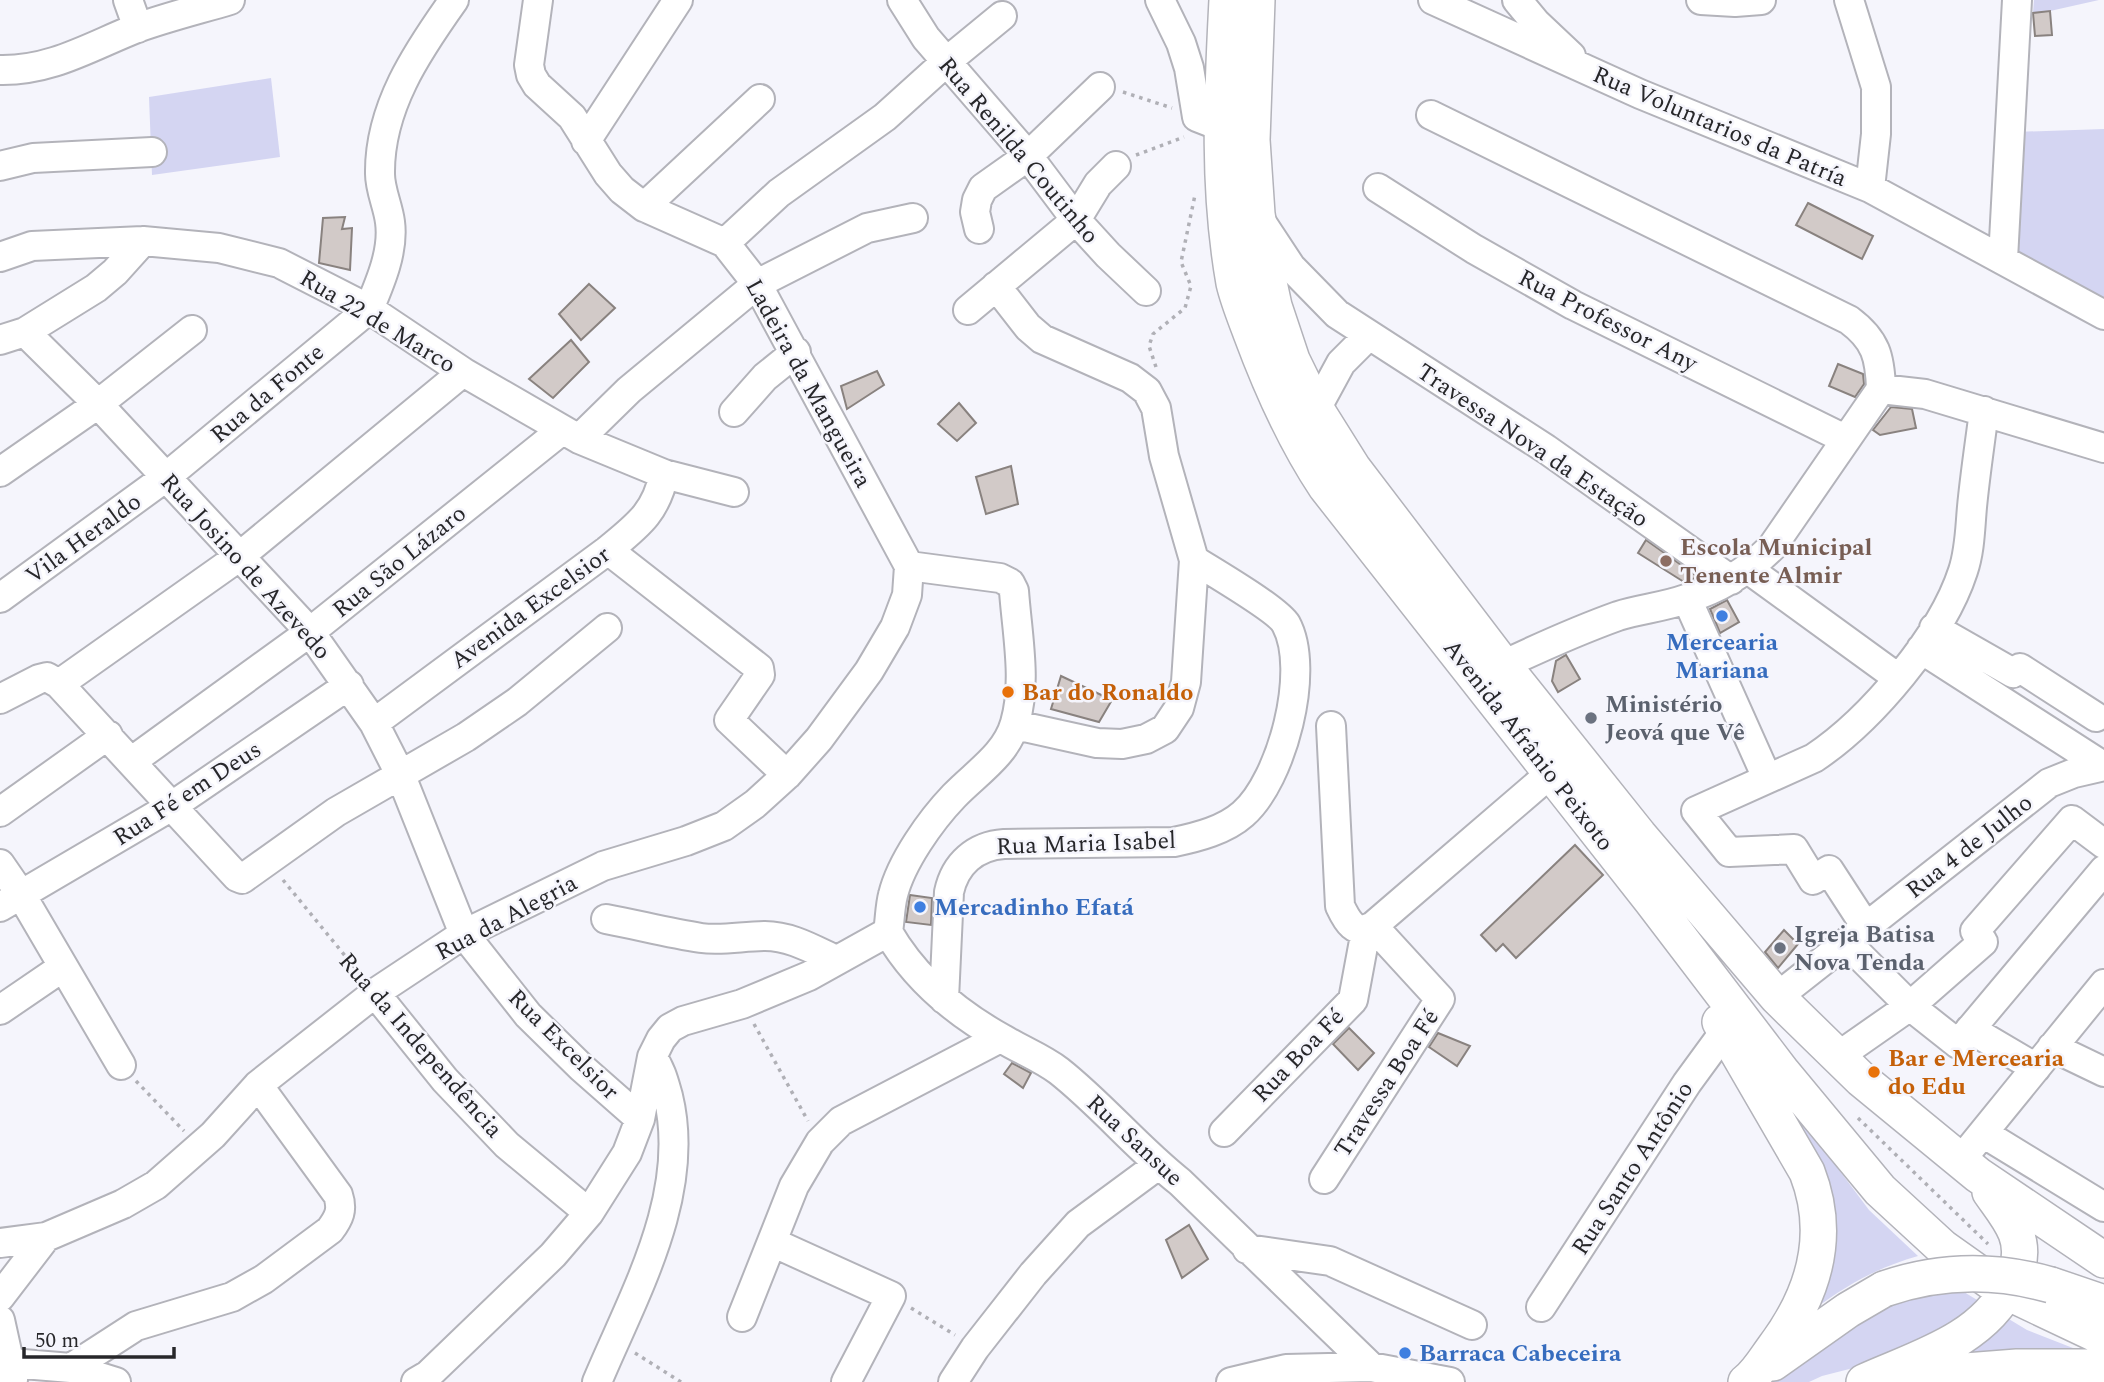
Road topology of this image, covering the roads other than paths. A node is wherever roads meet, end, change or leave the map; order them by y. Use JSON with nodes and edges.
{"nodes":[{"id":1,"x":128,"y":0,"type":"edge"},
{"id":2,"x":230,"y":0,"type":"edge"},
{"id":3,"x":454,"y":0,"type":"edge"},
{"id":4,"x":538,"y":0,"type":"edge"},
{"id":5,"x":678,"y":0,"type":"edge"},
{"id":6,"x":902,"y":0,"type":"edge"},
{"id":7,"x":1160,"y":0,"type":"edge"},
{"id":8,"x":1227,"y":0,"type":"edge"},
{"id":9,"x":1257,"y":0,"type":"edge"},
{"id":10,"x":1433,"y":0,"type":"edge"},
{"id":11,"x":1517,"y":0,"type":"edge"},
{"id":12,"x":1701,"y":0,"type":"edge"},
{"id":13,"x":1849,"y":0,"type":"edge"},
{"id":14,"x":2017,"y":0,"type":"edge"},
{"id":15,"x":1744,"y":1,"type":"edge"},
{"id":16,"x":1002,"y":16,"type":"dead end"},
{"id":17,"x":138,"y":28,"type":"junction"},
{"id":18,"x":946,"y":62,"type":"junction"},
{"id":19,"x":1584,"y":69,"type":"junction"},
{"id":20,"x":0,"y":70,"type":"edge"},
{"id":21,"x":1100,"y":87,"type":"road end"},
{"id":22,"x":760,"y":99,"type":"dead end"},
{"id":23,"x":1431,"y":115,"type":"dead end"},
{"id":24,"x":1208,"y":122,"type":"junction"},
{"id":25,"x":586,"y":141,"type":"junction"},
{"id":26,"x":152,"y":152,"type":"dead end"},
{"id":27,"x":1028,"y":156,"type":"junction"},
{"id":28,"x":0,"y":166,"type":"edge"},
{"id":29,"x":1116,"y":166,"type":"road end"},
{"id":30,"x":1378,"y":188,"type":"dead end"},
{"id":31,"x":1870,"y":188,"type":"junction"},
{"id":32,"x":644,"y":207,"type":"junction"},
{"id":33,"x":1257,"y":214,"type":"junction"},
{"id":34,"x":913,"y":218,"type":"dead end"},
{"id":35,"x":1076,"y":220,"type":"junction"},
{"id":36,"x":979,"y":229,"type":"dead end"},
{"id":37,"x":143,"y":241,"type":"junction"},
{"id":38,"x":725,"y":243,"type":"junction"},
{"id":39,"x":0,"y":257,"type":"edge"},
{"id":40,"x":2003,"y":259,"type":"junction"},
{"id":41,"x":757,"y":284,"type":"junction"},
{"id":42,"x":996,"y":286,"type":"junction"},
{"id":43,"x":1146,"y":291,"type":"dead end"},
{"id":44,"x":369,"y":309,"type":"junction"},
{"id":45,"x":968,"y":310,"type":"dead end"},
{"id":46,"x":2104,"y":315,"type":"edge"},
{"id":47,"x":192,"y":330,"type":"dead end"},
{"id":48,"x":1369,"y":335,"type":"junction"},
{"id":49,"x":13,"y":336,"type":"edge"},
{"id":50,"x":796,"y":352,"type":"junction"},
{"id":51,"x":463,"y":372,"type":"junction"},
{"id":52,"x":1881,"y":390,"type":"junction"},
{"id":53,"x":97,"y":404,"type":"junction"},
{"id":54,"x":1316,"y":409,"type":"junction"},
{"id":55,"x":1984,"y":411,"type":"junction"},
{"id":56,"x":734,"y":412,"type":"dead end"},
{"id":57,"x":571,"y":434,"type":"junction"},
{"id":58,"x":1845,"y":439,"type":"junction"},
{"id":59,"x":2104,"y":448,"type":"edge"},
{"id":60,"x":0,"y":472,"type":"edge"},
{"id":61,"x":664,"y":474,"type":"junction"},
{"id":62,"x":166,"y":477,"type":"junction"},
{"id":63,"x":734,"y":492,"type":"dead end"},
{"id":64,"x":608,"y":550,"type":"junction"},
{"id":65,"x":240,"y":556,"type":"junction"},
{"id":66,"x":1194,"y":560,"type":"junction"},
{"id":67,"x":909,"y":566,"type":"junction"},
{"id":68,"x":1739,"y":575,"type":"junction"},
{"id":69,"x":0,"y":598,"type":"edge"},
{"id":70,"x":1687,"y":599,"type":"junction"},
{"id":71,"x":607,"y":628,"type":"dead end"},
{"id":72,"x":310,"y":632,"type":"junction"},
{"id":73,"x":1927,"y":638,"type":"junction"},
{"id":74,"x":1503,"y":665,"type":"junction"},
{"id":75,"x":1898,"y":678,"type":"junction"},
{"id":76,"x":53,"y":681,"type":"junction"},
{"id":77,"x":349,"y":685,"type":"junction"},
{"id":78,"x":2,"y":694,"type":"edge"},
{"id":79,"x":2096,"y":717,"type":"dead end"},
{"id":80,"x":373,"y":723,"type":"junction"},
{"id":81,"x":1015,"y":725,"type":"junction"},
{"id":82,"x":1331,"y":726,"type":"dead end"},
{"id":83,"x":108,"y":735,"type":"junction"},
{"id":84,"x":131,"y":761,"type":"junction"},
{"id":85,"x":2104,"y":766,"type":"edge"},
{"id":86,"x":1551,"y":773,"type":"junction"},
{"id":87,"x":787,"y":775,"type":"junction"},
{"id":88,"x":401,"y":776,"type":"junction"},
{"id":89,"x":1768,"y":778,"type":"junction"},
{"id":90,"x":172,"y":806,"type":"junction"},
{"id":91,"x":0,"y":812,"type":"edge"},
{"id":92,"x":2104,"y":844,"type":"edge"},
{"id":93,"x":0,"y":864,"type":"edge"},
{"id":94,"x":2104,"y":870,"type":"edge"},
{"id":95,"x":1651,"y":900,"type":"junction"},
{"id":96,"x":11,"y":902,"type":"edge"},
{"id":97,"x":606,"y":919,"type":"dead end"},
{"id":98,"x":1370,"y":928,"type":"junction"},
{"id":99,"x":888,"y":932,"type":"junction"},
{"id":100,"x":464,"y":934,"type":"junction"},
{"id":101,"x":1856,"y":935,"type":"junction"},
{"id":102,"x":836,"y":960,"type":"junction"},
{"id":103,"x":63,"y":967,"type":"junction"},
{"id":104,"x":2104,"y":984,"type":"edge"},
{"id":105,"x":375,"y":993,"type":"junction"},
{"id":106,"x":1777,"y":997,"type":"junction"},
{"id":107,"x":944,"y":999,"type":"junction"},
{"id":108,"x":1910,"y":1006,"type":"junction"},
{"id":109,"x":0,"y":1010,"type":"edge"},
{"id":110,"x":1725,"y":1031,"type":"junction"},
{"id":111,"x":1964,"y":1036,"type":"junction"},
{"id":112,"x":1000,"y":1038,"type":"junction"},
{"id":113,"x":652,"y":1057,"type":"junction"},
{"id":114,"x":1837,"y":1057,"type":"junction"},
{"id":115,"x":2044,"y":1057,"type":"junction"},
{"id":116,"x":121,"y":1065,"type":"road end"},
{"id":117,"x":2104,"y":1072,"type":"edge"},
{"id":118,"x":258,"y":1085,"type":"junction"},
{"id":119,"x":640,"y":1119,"type":"junction"},
{"id":120,"x":1224,"y":1132,"type":"dead end"},
{"id":121,"x":1983,"y":1133,"type":"junction"},
{"id":122,"x":1158,"y":1165,"type":"junction"},
{"id":123,"x":1969,"y":1168,"type":"junction"},
{"id":124,"x":1324,"y":1179,"type":"dead end"},
{"id":125,"x":2104,"y":1208,"type":"edge"},
{"id":126,"x":589,"y":1213,"type":"junction"},
{"id":127,"x":46,"y":1237,"type":"junction"},
{"id":128,"x":772,"y":1242,"type":"junction"},
{"id":129,"x":0,"y":1243,"type":"edge"},
{"id":130,"x":1247,"y":1249,"type":"junction"},
{"id":131,"x":2104,"y":1260,"type":"edge"},
{"id":132,"x":2007,"y":1292,"type":"junction"},
{"id":133,"x":0,"y":1297,"type":"edge"},
{"id":134,"x":2104,"y":1303,"type":"edge"},
{"id":135,"x":1541,"y":1307,"type":"dead end"},
{"id":136,"x":742,"y":1317,"type":"dead end"},
{"id":137,"x":0,"y":1320,"type":"edge"},
{"id":138,"x":1472,"y":1325,"type":"dead end"},
{"id":139,"x":2104,"y":1338,"type":"edge"},
{"id":140,"x":1371,"y":1367,"type":"junction"},
{"id":141,"x":71,"y":1368,"type":"junction"},
{"id":142,"x":2104,"y":1369,"type":"edge"},
{"id":143,"x":12,"y":1373,"type":"edge"},
{"id":144,"x":1749,"y":1380,"type":"edge"},
{"id":145,"x":116,"y":1382,"type":"edge"},
{"id":146,"x":416,"y":1382,"type":"edge"},
{"id":147,"x":597,"y":1382,"type":"edge"},
{"id":148,"x":846,"y":1382,"type":"edge"},
{"id":149,"x":953,"y":1382,"type":"edge"},
{"id":150,"x":1231,"y":1382,"type":"edge"},
{"id":151,"x":1450,"y":1382,"type":"edge"},
{"id":152,"x":1864,"y":1382,"type":"edge"}],
"edges":[{"from":1,"to":17,"type":"street"},
{"from":2,"to":17,"type":"street"},
{"from":3,"to":44,"type":"street"},
{"from":4,"to":25,"type":"street","name":"Ladeira da Mangueira"},
{"from":5,"to":25,"type":"street"},
{"from":6,"to":18,"type":"street","name":"Rua Renilda Coutinho"},
{"from":7,"to":24,"type":"street"},
{"from":8,"to":24,"type":"main road","name":"Avenida Afrânio Peixoto"},
{"from":9,"to":33,"type":"main road","name":"Avenida Afrânio Peixoto"},
{"from":10,"to":19,"type":"street","name":"Rua Voluntarios da Patría"},
{"from":11,"to":19,"type":"street"},
{"from":12,"to":15,"type":"street"},
{"from":13,"to":31,"type":"street"},
{"from":14,"to":40,"type":"street"},
{"from":16,"to":18,"type":"street"},
{"from":17,"to":20,"type":"street"},
{"from":18,"to":27,"type":"street","name":"Rua Renilda Coutinho"},
{"from":18,"to":38,"type":"street"},
{"from":19,"to":31,"type":"street","name":"Rua Voluntarios da Patría"},
{"from":21,"to":27,"type":"street"},
{"from":22,"to":32,"type":"street"},
{"from":23,"to":52,"type":"street"},
{"from":24,"to":86,"type":"main road","name":"Avenida Afrânio Peixoto"},
{"from":25,"to":32,"type":"street","name":"Ladeira da Mangueira"},
{"from":26,"to":28,"type":"street"},
{"from":27,"to":35,"type":"street","name":"Rua Renilda Coutinho"},
{"from":27,"to":36,"type":"street"},
{"from":29,"to":35,"type":"street"},
{"from":30,"to":58,"type":"street","name":"Rua Professor Any"},
{"from":31,"to":40,"type":"street","name":"Rua Voluntarios da Patría"},
{"from":32,"to":38,"type":"street","name":"Ladeira da Mangueira"},
{"from":33,"to":48,"type":"street","name":"Travessa Nova da Estação"},
{"from":33,"to":54,"type":"main road","name":"Avenida Afrânio Peixoto"},
{"from":34,"to":41,"type":"street","name":"Rua São Lázaro"},
{"from":35,"to":42,"type":"street"},
{"from":35,"to":43,"type":"street","name":"Rua Renilda Coutinho"},
{"from":37,"to":39,"type":"street","name":"Rua 22 de Marco"},
{"from":37,"to":44,"type":"street","name":"Rua 22 de Marco"},
{"from":37,"to":49,"type":"street"},
{"from":38,"to":41,"type":"street","name":"Ladeira da Mangueira"},
{"from":40,"to":46,"type":"street","name":"Rua Voluntarios da Patría"},
{"from":41,"to":50,"type":"street","name":"Ladeira da Mangueira"},
{"from":41,"to":57,"type":"street","name":"Rua São Lázaro"},
{"from":42,"to":45,"type":"street"},
{"from":42,"to":66,"type":"street"},
{"from":44,"to":51,"type":"street","name":"Rua 22 de Marco"},
{"from":44,"to":62,"type":"street","name":"Rua da Fonte"},
{"from":47,"to":53,"type":"street"},
{"from":48,"to":54,"type":"street"},
{"from":48,"to":68,"type":"street","name":"Travessa Nova da Estação"},
{"from":49,"to":53,"type":"street","name":"Rua Josino de Azevedo"},
{"from":50,"to":56,"type":"street"},
{"from":50,"to":67,"type":"street","name":"Ladeira da Mangueira"},
{"from":51,"to":57,"type":"street","name":"Rua 22 de Marco"},
{"from":51,"to":65,"type":"street"},
{"from":52,"to":55,"type":"street"},
{"from":52,"to":58,"type":"street"},
{"from":53,"to":60,"type":"street"},
{"from":53,"to":62,"type":"street","name":"Rua Josino de Azevedo"},
{"from":54,"to":74,"type":"main road","name":"Avenida Afrânio Peixoto"},
{"from":55,"to":59,"type":"street"},
{"from":55,"to":73,"type":"street"},
{"from":57,"to":61,"type":"street","name":"Rua 22 de Marco"},
{"from":57,"to":72,"type":"street","name":"Rua São Lázaro"},
{"from":58,"to":68,"type":"street"},
{"from":61,"to":63,"type":"street","name":"Rua 22 de Marco"},
{"from":61,"to":64,"type":"street","name":"Avenida Excelsior"},
{"from":62,"to":65,"type":"street","name":"Rua Josino de Azevedo"},
{"from":62,"to":69,"type":"street","name":"Vila Heraldo"},
{"from":64,"to":80,"type":"street","name":"Avenida Excelsior"},
{"from":64,"to":87,"type":"street"},
{"from":65,"to":72,"type":"street","name":"Rua Josino de Azevedo"},
{"from":65,"to":76,"type":"street"},
{"from":66,"to":81,"type":"street"},
{"from":66,"to":107,"type":"street","name":"Rua Maria Isabel"},
{"from":67,"to":81,"type":"street"},
{"from":67,"to":87,"type":"street","name":"Rua da Alegria"},
{"from":68,"to":70,"type":"street"},
{"from":68,"to":75,"type":"street","name":"Travessa Nova da Estação"},
{"from":70,"to":74,"type":"street"},
{"from":70,"to":89,"type":"street"},
{"from":71,"to":88,"type":"street"},
{"from":72,"to":77,"type":"street","name":"Rua Josino de Azevedo"},
{"from":72,"to":84,"type":"street","name":"Rua São Lázaro"},
{"from":73,"to":75,"type":"street"},
{"from":73,"to":79,"type":"street"},
{"from":73,"to":85,"type":"street"},
{"from":74,"to":106,"type":"main road","name":"Avenida Afrânio Peixoto"},
{"from":75,"to":89,"type":"street"},
{"from":76,"to":78,"type":"street"},
{"from":76,"to":83,"type":"street"},
{"from":77,"to":80,"type":"street","name":"Rua Josino de Azevedo"},
{"from":77,"to":90,"type":"street","name":"Rua Fé em Deus"},
{"from":80,"to":88,"type":"street","name":"Rua Josino de Azevedo"},
{"from":81,"to":99,"type":"street"},
{"from":82,"to":98,"type":"street"},
{"from":83,"to":84,"type":"street"},
{"from":83,"to":91,"type":"street"},
{"from":84,"to":90,"type":"street"},
{"from":85,"to":101,"type":"street","name":"Rua 4 de Julho"},
{"from":86,"to":95,"type":"main road","name":"Avenida Afrânio Peixoto"},
{"from":86,"to":98,"type":"street"},
{"from":87,"to":100,"type":"street","name":"Rua da Alegria"},
{"from":88,"to":90,"type":"street"},
{"from":88,"to":100,"type":"street","name":"Rua Josino de Azevedo"},
{"from":89,"to":101,"type":"street"},
{"from":90,"to":96,"type":"street","name":"Rua Fé em Deus"},
{"from":92,"to":108,"type":"street"},
{"from":93,"to":96,"type":"street"},
{"from":94,"to":111,"type":"street"},
{"from":95,"to":110,"type":"main road"},
{"from":95,"to":132,"type":"main road","name":"Avenida Afrânio Peixoto"},
{"from":96,"to":103,"type":"street"},
{"from":97,"to":102,"type":"street"},
{"from":98,"to":120,"type":"street","name":"Rua Boa Fé"},
{"from":98,"to":124,"type":"street","name":"Travessa Boa Fé"},
{"from":99,"to":102,"type":"street"},
{"from":99,"to":107,"type":"street","name":"Rua Sansue"},
{"from":100,"to":105,"type":"street","name":"Rua da Alegria"},
{"from":100,"to":119,"type":"street","name":"Rua Excelsior"},
{"from":101,"to":106,"type":"street","name":"Rua 4 de Julho"},
{"from":101,"to":108,"type":"street"},
{"from":102,"to":113,"type":"street"},
{"from":103,"to":109,"type":"street"},
{"from":103,"to":116,"type":"street"},
{"from":104,"to":115,"type":"street"},
{"from":105,"to":118,"type":"street","name":"Rua da Alegria"},
{"from":105,"to":126,"type":"street","name":"Rua da Independência"},
{"from":106,"to":114,"type":"main road","name":"Avenida Afrânio Peixoto"},
{"from":107,"to":112,"type":"street","name":"Rua Sansue"},
{"from":108,"to":111,"type":"street"},
{"from":108,"to":114,"type":"street"},
{"from":110,"to":135,"type":"street","name":"Rua Santo Antônio"},
{"from":110,"to":144,"type":"main road"},
{"from":111,"to":115,"type":"street"},
{"from":112,"to":122,"type":"street","name":"Rua Sansue"},
{"from":112,"to":128,"type":"street"},
{"from":113,"to":119,"type":"street"},
{"from":113,"to":147,"type":"street"},
{"from":114,"to":123,"type":"main road","name":"Avenida Afrânio Peixoto"},
{"from":115,"to":117,"type":"street"},
{"from":115,"to":121,"type":"street"},
{"from":118,"to":127,"type":"street","name":"Rua da Alegria"},
{"from":118,"to":141,"type":"street"},
{"from":119,"to":126,"type":"street"},
{"from":121,"to":123,"type":"street"},
{"from":121,"to":125,"type":"street"},
{"from":122,"to":130,"type":"street","name":"Rua Sansue"},
{"from":122,"to":149,"type":"street"},
{"from":123,"to":131,"type":"main road","name":"Avenida Afrânio Peixoto"},
{"from":123,"to":132,"type":"main road"},
{"from":126,"to":146,"type":"street"},
{"from":127,"to":129,"type":"street","name":"Rua da Alegria"},
{"from":127,"to":133,"type":"street","name":"Rua da Alegria"},
{"from":128,"to":136,"type":"street"},
{"from":128,"to":148,"type":"street"},
{"from":130,"to":138,"type":"street"},
{"from":130,"to":140,"type":"street","name":"Rua Sansue"},
{"from":132,"to":139,"type":"main road","name":"Avenida Afrânio Peixoto"},
{"from":132,"to":152,"type":"main road"},
{"from":134,"to":144,"type":"main road","bridge":true},
{"from":137,"to":143,"type":"street"},
{"from":140,"to":150,"type":"street"},
{"from":140,"to":151,"type":"street"},
{"from":141,"to":143,"type":"street"},
{"from":141,"to":145,"type":"street"},
{"from":142,"to":152,"type":"main road"}]}
